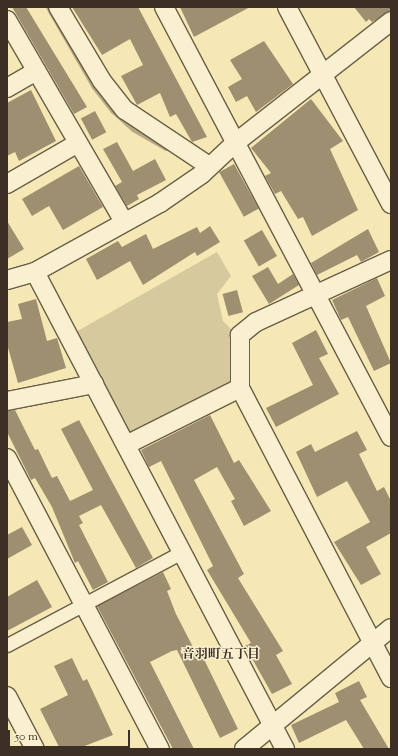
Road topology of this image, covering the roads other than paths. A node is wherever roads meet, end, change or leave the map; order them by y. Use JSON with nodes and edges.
{"nodes":[{"id":1,"x":58,"y":7,"type":"edge"},
{"id":2,"x":164,"y":7,"type":"edge"},
{"id":3,"x":288,"y":7,"type":"edge"},
{"id":4,"x":7,"y":20,"type":"edge"},
{"id":5,"x":391,"y":21,"type":"edge"},
{"id":6,"x":36,"y":71,"type":"junction"},
{"id":7,"x":323,"y":75,"type":"junction"},
{"id":8,"x":7,"y":88,"type":"edge"},
{"id":9,"x":78,"y":143,"type":"junction"},
{"id":10,"x":235,"y":143,"type":"junction"},
{"id":11,"x":209,"y":166,"type":"junction"},
{"id":12,"x":7,"y":184,"type":"edge"},
{"id":13,"x":391,"y":204,"type":"edge"},
{"id":14,"x":124,"y":222,"type":"junction"},
{"id":15,"x":391,"y":260,"type":"edge"},
{"id":16,"x":35,"y":272,"type":"junction"},
{"id":17,"x":7,"y":280,"type":"edge"},
{"id":18,"x":318,"y":295,"type":"junction"},
{"id":19,"x":94,"y":384,"type":"junction"},
{"id":20,"x":240,"y":388,"type":"junction"},
{"id":21,"x":7,"y":401,"type":"edge"},
{"id":22,"x":391,"y":437,"type":"edge"},
{"id":23,"x":126,"y":445,"type":"junction"},
{"id":24,"x":7,"y":458,"type":"edge"},
{"id":25,"x":182,"y":552,"type":"junction"},
{"id":26,"x":84,"y":604,"type":"junction"},
{"id":27,"x":391,"y":628,"type":"edge"},
{"id":28,"x":373,"y":643,"type":"junction"},
{"id":29,"x":7,"y":645,"type":"edge"},
{"id":30,"x":391,"y":678,"type":"edge"},
{"id":31,"x":7,"y":696,"type":"edge"},
{"id":32,"x":273,"y":725,"type":"junction"},
{"id":33,"x":35,"y":749,"type":"edge"},
{"id":34,"x":160,"y":749,"type":"edge"},
{"id":35,"x":244,"y":749,"type":"edge"},
{"id":36,"x":285,"y":749,"type":"edge"}],
"edges":[{"from":1,"to":11,"type":"street"},
{"from":2,"to":10,"type":"street"},
{"from":3,"to":7,"type":"street"},
{"from":4,"to":6,"type":"street"},
{"from":5,"to":7,"type":"street"},
{"from":6,"to":8,"type":"street"},
{"from":6,"to":9,"type":"street"},
{"from":7,"to":10,"type":"street"},
{"from":7,"to":13,"type":"street"},
{"from":9,"to":12,"type":"street"},
{"from":9,"to":14,"type":"street"},
{"from":10,"to":11,"type":"street"},
{"from":10,"to":18,"type":"street"},
{"from":11,"to":14,"type":"street"},
{"from":14,"to":16,"type":"street"},
{"from":15,"to":18,"type":"street"},
{"from":16,"to":17,"type":"street"},
{"from":16,"to":19,"type":"street"},
{"from":18,"to":20,"type":"street"},
{"from":18,"to":22,"type":"street"},
{"from":19,"to":21,"type":"street"},
{"from":19,"to":23,"type":"street"},
{"from":20,"to":23,"type":"street"},
{"from":20,"to":28,"type":"street"},
{"from":23,"to":25,"type":"street"},
{"from":24,"to":26,"type":"street"},
{"from":25,"to":26,"type":"street"},
{"from":25,"to":32,"type":"street"},
{"from":26,"to":29,"type":"street"},
{"from":26,"to":34,"type":"street"},
{"from":27,"to":28,"type":"street"},
{"from":28,"to":30,"type":"street"},
{"from":28,"to":32,"type":"street"},
{"from":31,"to":33,"type":"street"},
{"from":32,"to":35,"type":"street"},
{"from":32,"to":36,"type":"street"}]}
